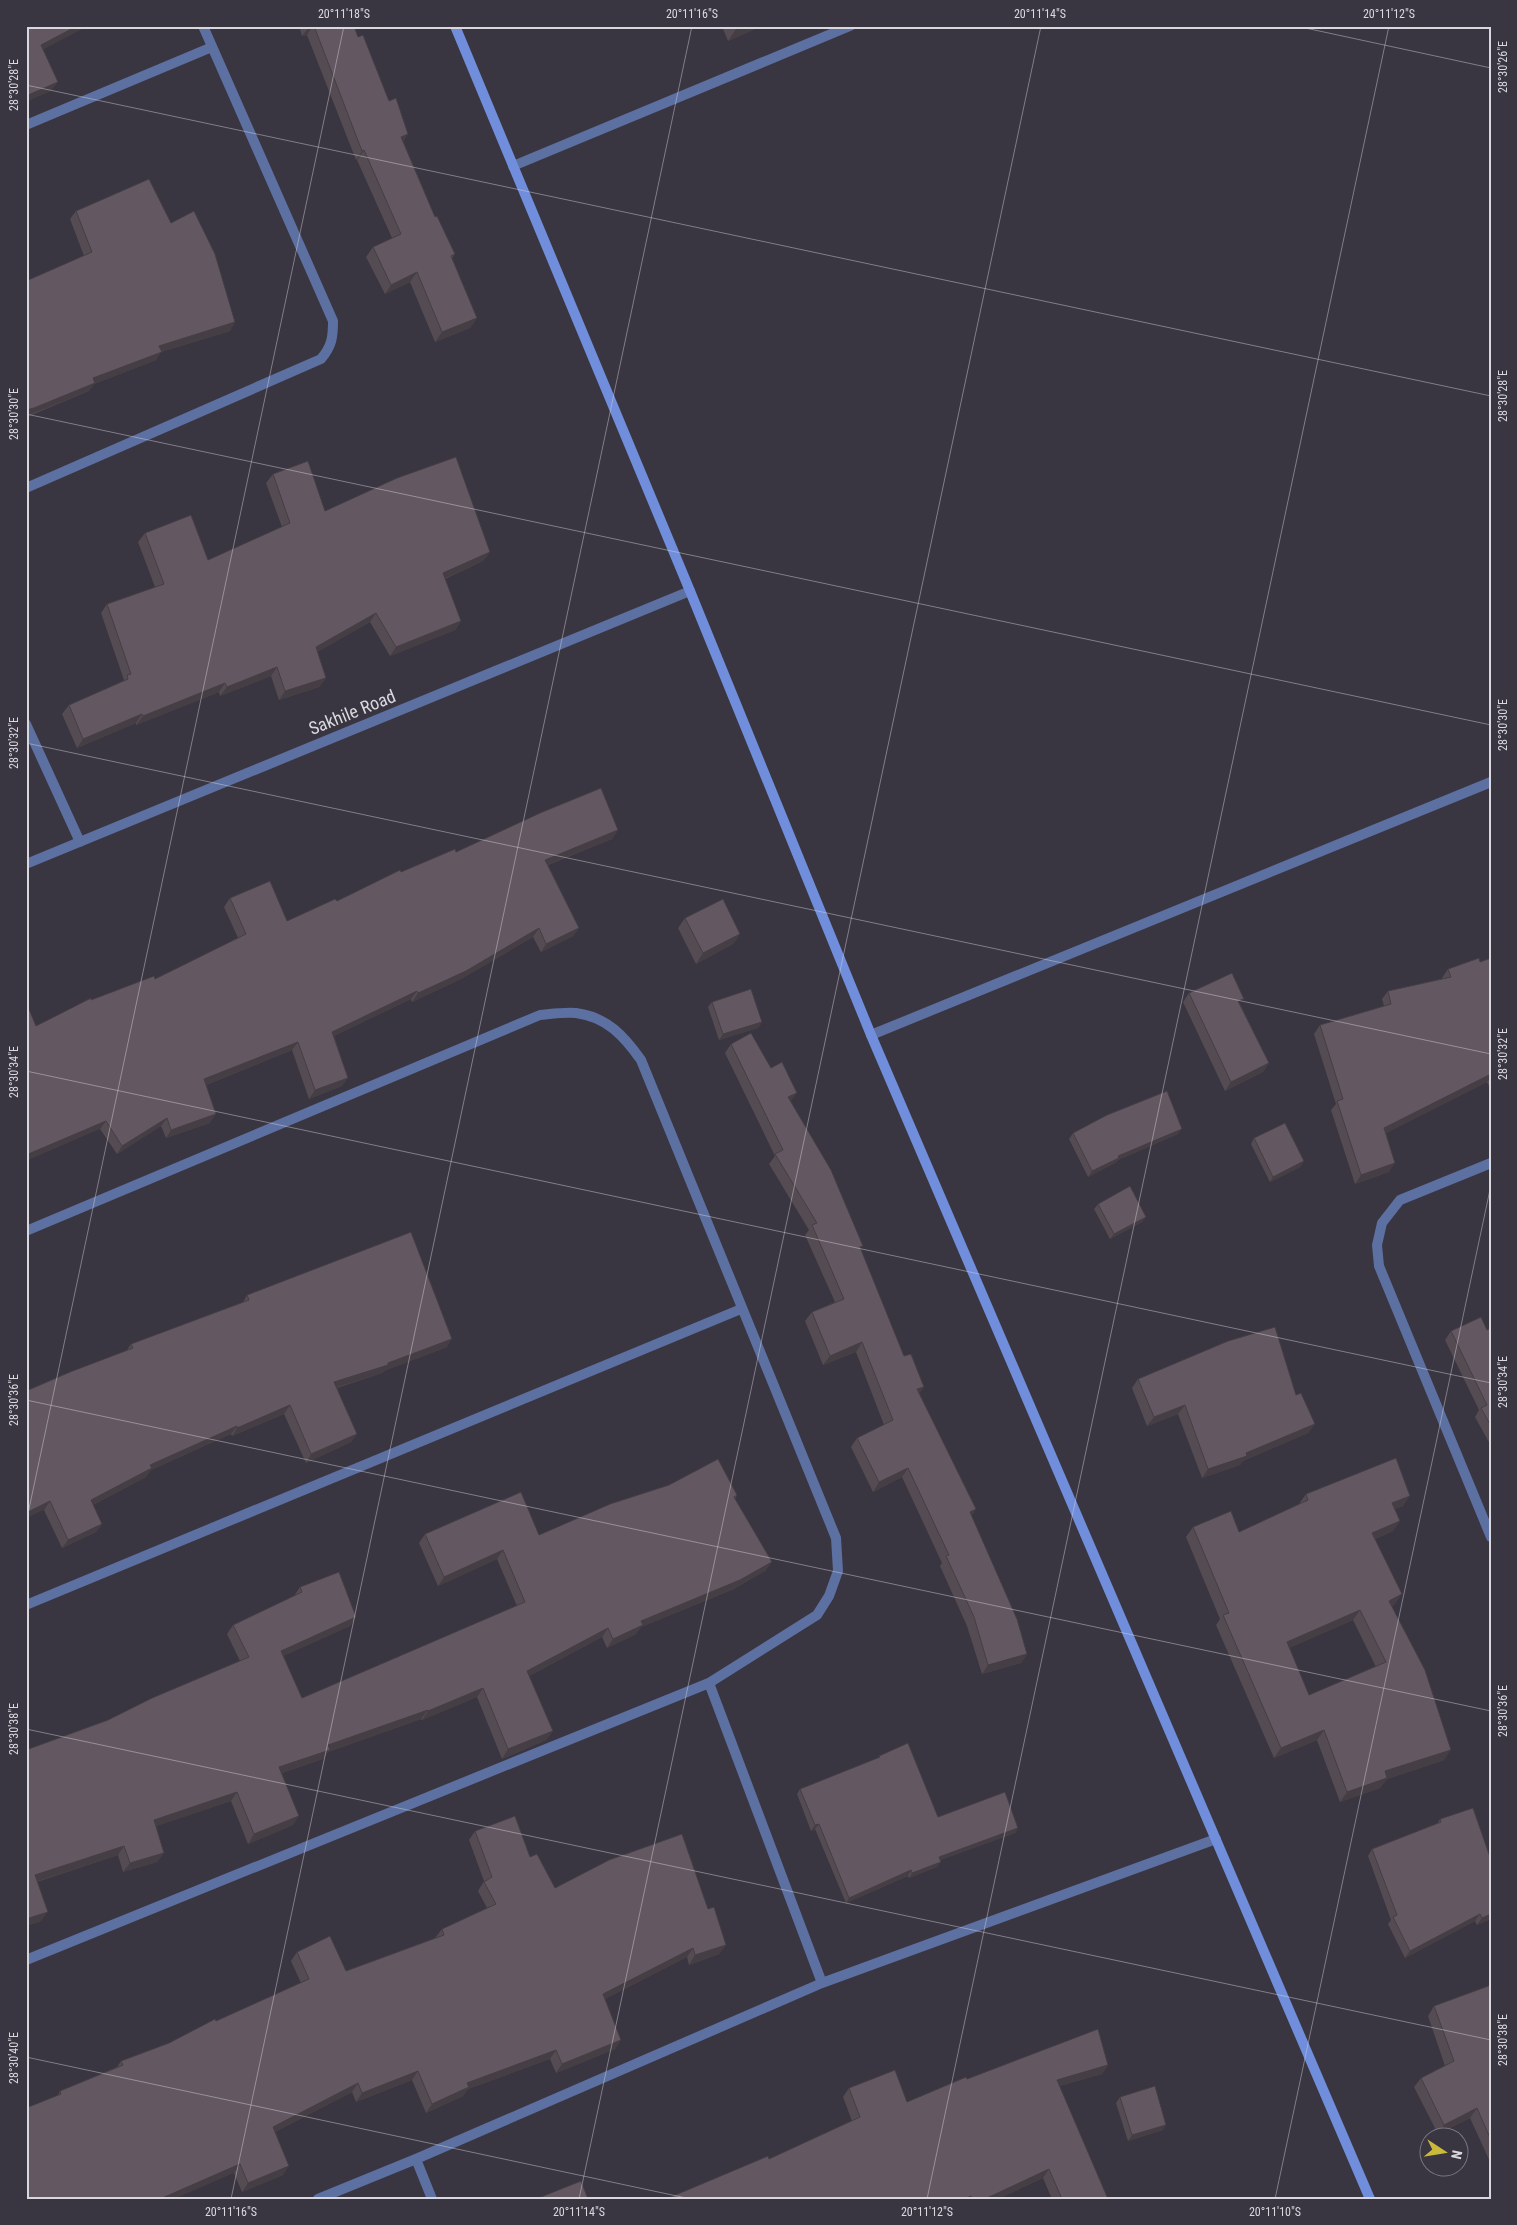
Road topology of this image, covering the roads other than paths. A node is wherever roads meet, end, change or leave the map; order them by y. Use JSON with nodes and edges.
{"nodes":[{"id":1,"x":203,"y":26,"type":"edge"},
{"id":2,"x":455,"y":26,"type":"edge"},
{"id":3,"x":850,"y":26,"type":"edge"},
{"id":4,"x":212,"y":47,"type":"junction"},
{"id":5,"x":26,"y":125,"type":"edge"},
{"id":6,"x":513,"y":166,"type":"junction"},
{"id":7,"x":26,"y":488,"type":"edge"},
{"id":8,"x":690,"y":591,"type":"junction"},
{"id":9,"x":26,"y":724,"type":"edge"},
{"id":10,"x":1491,"y":782,"type":"edge"},
{"id":11,"x":80,"y":842,"type":"junction"},
{"id":12,"x":26,"y":864,"type":"edge"},
{"id":13,"x":872,"y":1035,"type":"junction"},
{"id":14,"x":1491,"y":1163,"type":"edge"},
{"id":15,"x":26,"y":1231,"type":"edge"},
{"id":16,"x":741,"y":1309,"type":"junction"},
{"id":17,"x":1491,"y":1537,"type":"edge"},
{"id":18,"x":26,"y":1605,"type":"edge"},
{"id":19,"x":709,"y":1683,"type":"junction"},
{"id":20,"x":1216,"y":1839,"type":"junction"},
{"id":21,"x":26,"y":1960,"type":"edge"},
{"id":22,"x":822,"y":1983,"type":"junction"},
{"id":23,"x":416,"y":2159,"type":"junction"},
{"id":24,"x":318,"y":2199,"type":"edge"},
{"id":25,"x":432,"y":2199,"type":"edge"},
{"id":26,"x":1370,"y":2199,"type":"edge"}],
"edges":[{"from":1,"to":4,"type":"street"},
{"from":2,"to":6,"type":"street"},
{"from":3,"to":6,"type":"street"},
{"from":4,"to":5,"type":"street"},
{"from":4,"to":7,"type":"street"},
{"from":6,"to":8,"type":"street"},
{"from":8,"to":11,"type":"street","name":"Sakhile Road"},
{"from":8,"to":13,"type":"street"},
{"from":9,"to":11,"type":"street"},
{"from":10,"to":13,"type":"street"},
{"from":11,"to":12,"type":"street","name":"Sakhile Road"},
{"from":13,"to":20,"type":"street"},
{"from":14,"to":17,"type":"street"},
{"from":15,"to":16,"type":"street"},
{"from":16,"to":18,"type":"street"},
{"from":16,"to":19,"type":"street"},
{"from":19,"to":21,"type":"street"},
{"from":19,"to":22,"type":"street"},
{"from":20,"to":22,"type":"street"},
{"from":20,"to":26,"type":"street"},
{"from":22,"to":23,"type":"street"},
{"from":23,"to":24,"type":"street"},
{"from":23,"to":25,"type":"street"}]}
